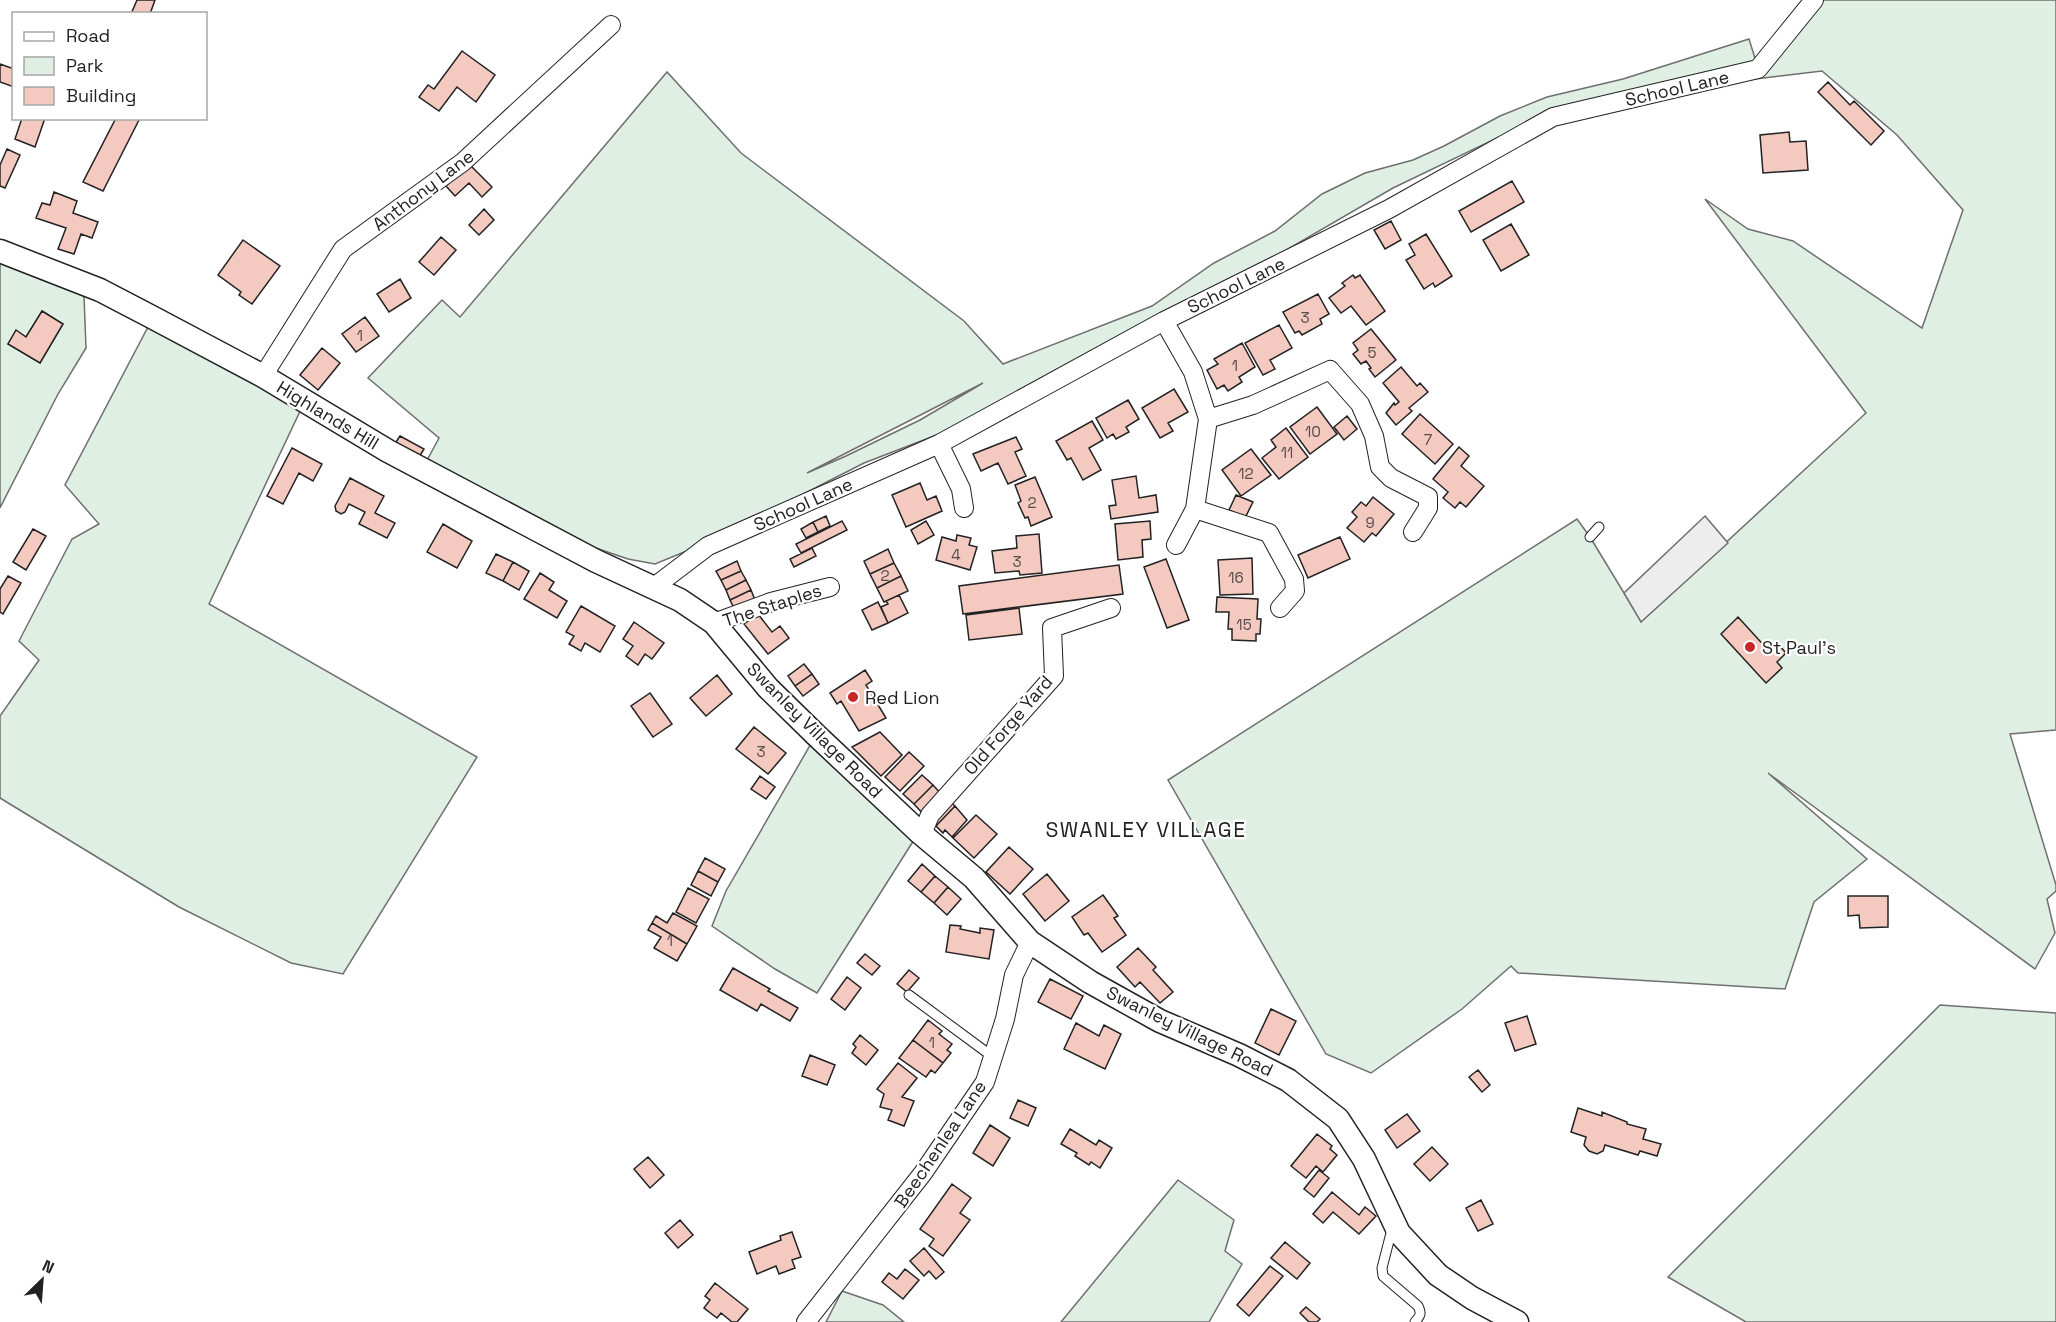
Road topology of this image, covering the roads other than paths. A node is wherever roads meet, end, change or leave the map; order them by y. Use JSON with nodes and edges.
{"nodes":[{"id":1,"x":1814,"y":0,"type":"edge"},
{"id":2,"x":611,"y":25,"type":"dead end"},
{"id":3,"x":0,"y":251,"type":"edge"},
{"id":4,"x":1164,"y":321,"type":"junction"},
{"id":5,"x":262,"y":376,"type":"junction"},
{"id":6,"x":1208,"y":419,"type":"junction"},
{"id":7,"x":939,"y":444,"type":"junction"},
{"id":8,"x":964,"y":508,"type":"dead end"},
{"id":9,"x":1195,"y":509,"type":"junction"},
{"id":10,"x":1599,"y":527,"type":"dead end"},
{"id":11,"x":1413,"y":532,"type":"dead end"},
{"id":12,"x":1590,"y":537,"type":"dead end"},
{"id":13,"x":1176,"y":545,"type":"dead end"},
{"id":14,"x":654,"y":587,"type":"junction"},
{"id":15,"x":830,"y":587,"type":"dead end"},
{"id":16,"x":1111,"y":608,"type":"dead end"},
{"id":17,"x":1280,"y":608,"type":"dead end"},
{"id":18,"x":714,"y":624,"type":"junction"},
{"id":19,"x":922,"y":834,"type":"junction"},
{"id":20,"x":1030,"y":942,"type":"junction"},
{"id":21,"x":909,"y":995,"type":"dead end"},
{"id":22,"x":993,"y":1057,"type":"junction"},
{"id":23,"x":1394,"y":1224,"type":"junction"},
{"id":24,"x":806,"y":1322,"type":"edge"},
{"id":25,"x":1415,"y":1322,"type":"edge"},
{"id":26,"x":1516,"y":1322,"type":"edge"}],
"edges":[{"from":1,"to":4,"type":"street","name":"School Lane"},
{"from":2,"to":5,"type":"street","name":"Anthony Lane"},
{"from":3,"to":5,"type":"street","name":"Highlands Hill"},
{"from":4,"to":6,"type":"street"},
{"from":4,"to":7,"type":"street","name":"School Lane"},
{"from":5,"to":14,"type":"street","name":"Highlands Hill"},
{"from":6,"to":9,"type":"street"},
{"from":6,"to":11,"type":"street"},
{"from":7,"to":8,"type":"street"},
{"from":7,"to":14,"type":"street","name":"School Lane"},
{"from":9,"to":13,"type":"street"},
{"from":9,"to":17,"type":"street"},
{"from":10,"to":12,"type":"lane"},
{"from":14,"to":18,"type":"street","name":"Swanley Village Road"},
{"from":15,"to":18,"type":"street","name":"The Staples"},
{"from":16,"to":19,"type":"street","name":"Old Forge Yard"},
{"from":18,"to":19,"type":"street","name":"Swanley Village Road"},
{"from":19,"to":20,"type":"street","name":"Swanley Village Road"},
{"from":20,"to":22,"type":"street","name":"Beechenlea Lane"},
{"from":20,"to":23,"type":"street","name":"Swanley Village Road"},
{"from":21,"to":22,"type":"lane"},
{"from":22,"to":24,"type":"street","name":"Beechenlea Lane"},
{"from":23,"to":25,"type":"lane"},
{"from":23,"to":26,"type":"street","name":"Swanley Village Road"}]}
